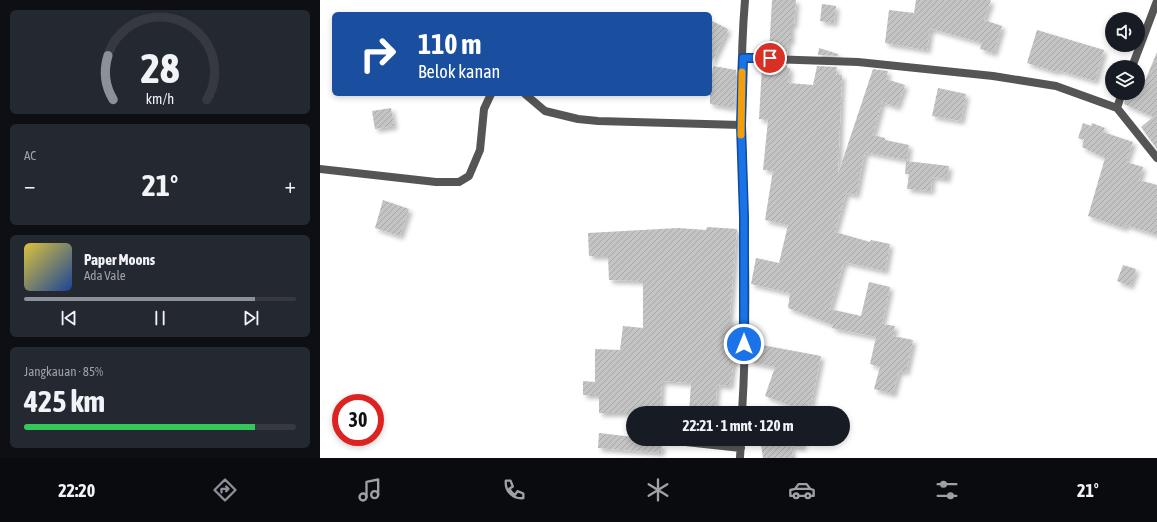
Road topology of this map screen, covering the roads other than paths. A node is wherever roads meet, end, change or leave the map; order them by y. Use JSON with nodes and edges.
{"nodes":[{"id":1,"x":745,"y":0,"type":"edge"},
{"id":2,"x":1157,"y":1,"type":"edge"},
{"id":3,"x":743,"y":58,"type":"junction"},
{"id":4,"x":1135,"y":60,"type":"edge"},
{"id":5,"x":490,"y":96,"type":"edge"},
{"id":6,"x":527,"y":96,"type":"edge"},
{"id":7,"x":1120,"y":100,"type":"edge"},
{"id":8,"x":1117,"y":108,"type":"junction"},
{"id":9,"x":741,"y":125,"type":"junction"},
{"id":10,"x":1157,"y":158,"type":"edge"},
{"id":11,"x":320,"y":169,"type":"edge"},
{"id":12,"x":742,"y":406,"type":"edge"},
{"id":13,"x":741,"y":446,"type":"edge"},
{"id":14,"x":740,"y":458,"type":"edge"}],
"edges":[{"from":1,"to":3,"type":"street"},
{"from":2,"to":4,"type":"street"},
{"from":3,"to":8,"type":"street"},
{"from":3,"to":9,"type":"street"},
{"from":5,"to":11,"type":"street"},
{"from":6,"to":9,"type":"street"},
{"from":7,"to":8,"type":"street"},
{"from":8,"to":10,"type":"street"},
{"from":9,"to":12,"type":"street"},
{"from":13,"to":14,"type":"street"}]}
